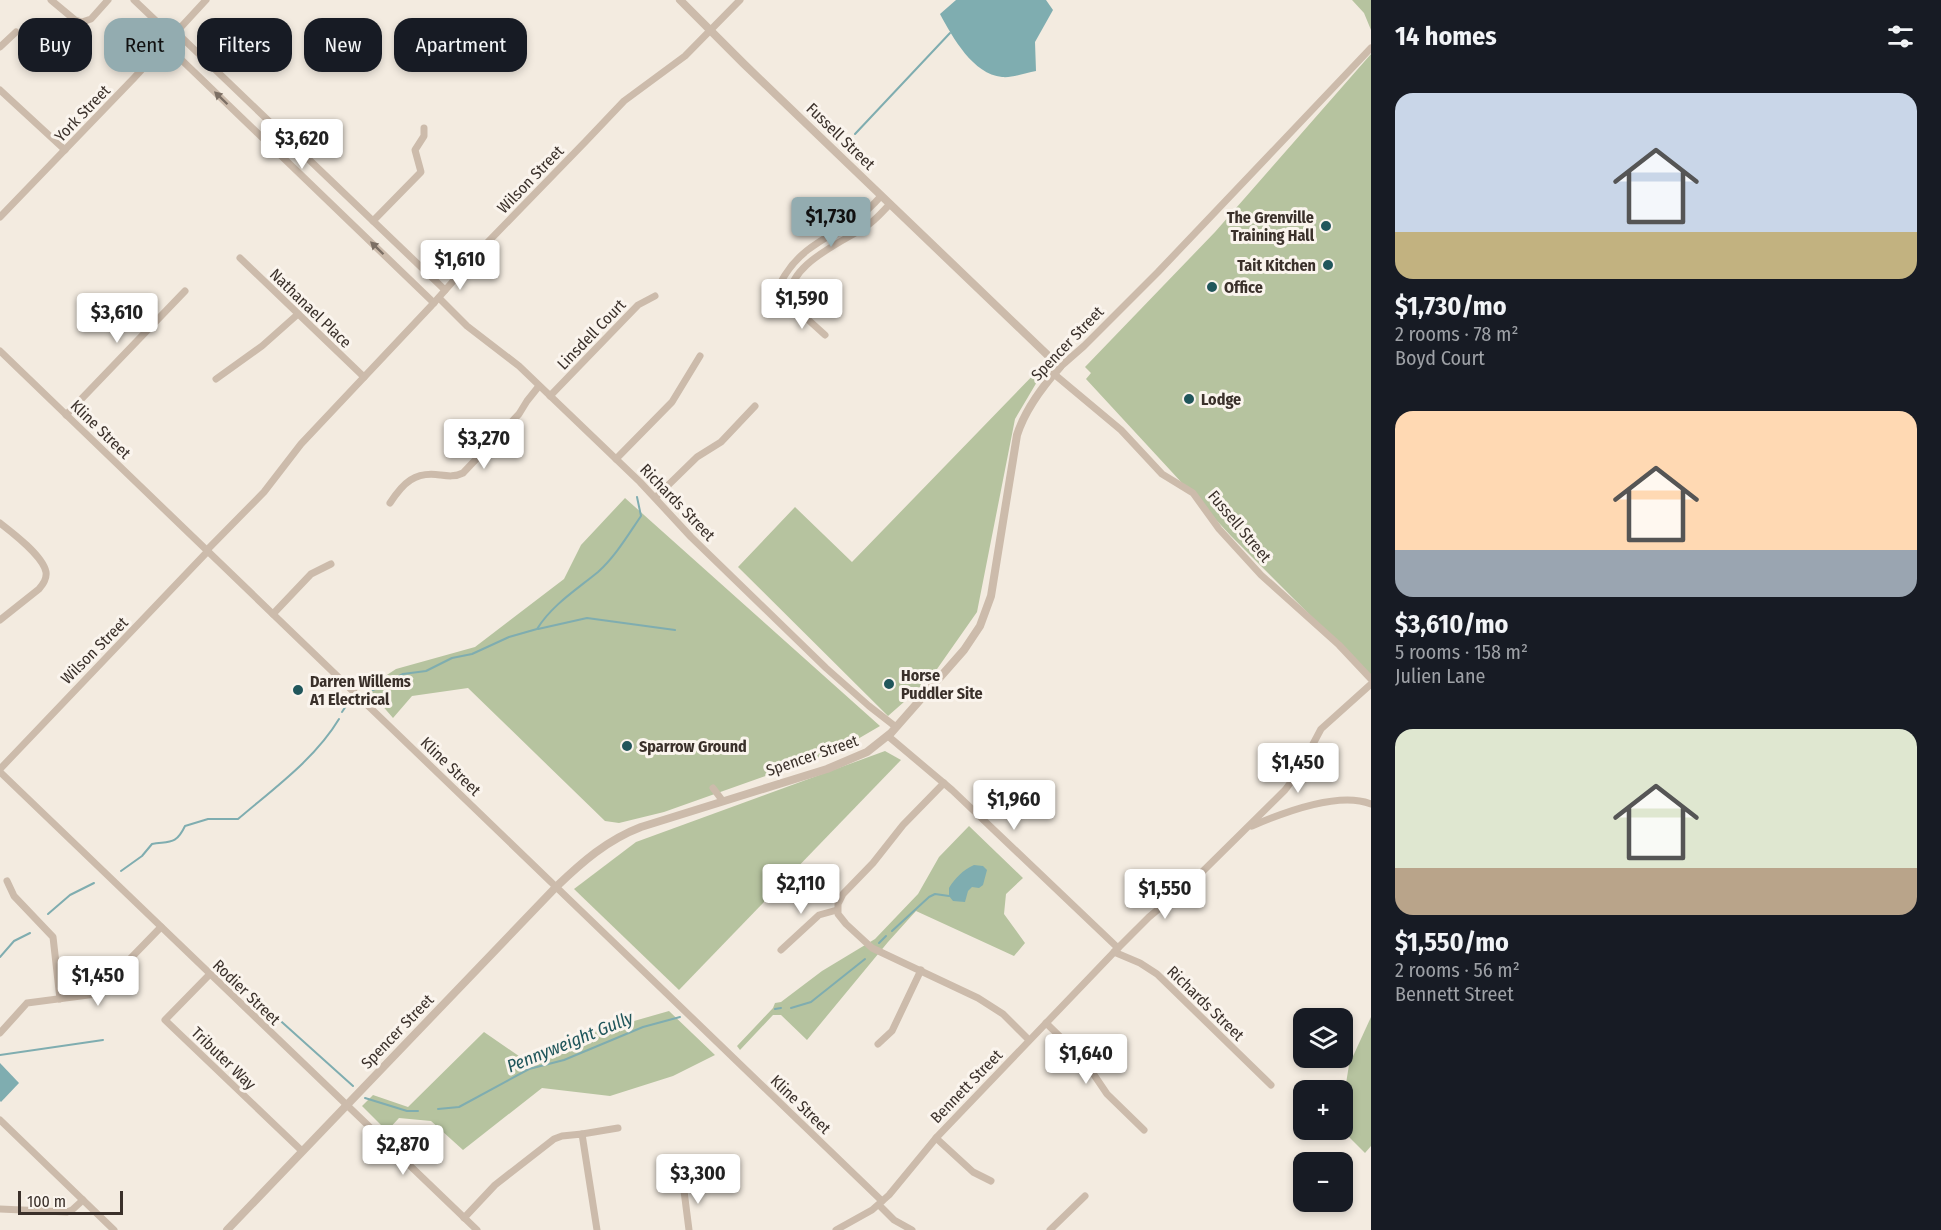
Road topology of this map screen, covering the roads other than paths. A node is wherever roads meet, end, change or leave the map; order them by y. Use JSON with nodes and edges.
{"nodes":[{"id":1,"x":51,"y":0,"type":"edge"},
{"id":2,"x":108,"y":0,"type":"edge"},
{"id":3,"x":134,"y":0,"type":"edge"},
{"id":4,"x":206,"y":0,"type":"edge"},
{"id":5,"x":680,"y":0,"type":"edge"},
{"id":6,"x":740,"y":0,"type":"edge"},
{"id":7,"x":155,"y":18,"type":"edge"},
{"id":8,"x":185,"y":22,"type":"edge"},
{"id":9,"x":711,"y":30,"type":"junction"},
{"id":10,"x":16,"y":32,"type":"dead end"},
{"id":11,"x":185,"y":44,"type":"edge"},
{"id":12,"x":0,"y":47,"type":"edge"},
{"id":13,"x":1371,"y":48,"type":"edge"},
{"id":14,"x":185,"y":64,"type":"edge"},
{"id":15,"x":139,"y":72,"type":"edge"},
{"id":16,"x":0,"y":90,"type":"edge"},
{"id":17,"x":424,"y":128,"type":"dead end"},
{"id":18,"x":64,"y":151,"type":"junction"},
{"id":19,"x":881,"y":196,"type":"junction"},
{"id":20,"x":890,"y":204,"type":"junction"},
{"id":21,"x":0,"y":217,"type":"edge"},
{"id":22,"x":373,"y":221,"type":"junction"},
{"id":23,"x":240,"y":258,"type":"dead end"},
{"id":24,"x":445,"y":290,"type":"junction"},
{"id":25,"x":185,"y":291,"type":"dead end"},
{"id":26,"x":655,"y":296,"type":"dead end"},
{"id":27,"x":436,"y":300,"type":"junction"},
{"id":28,"x":796,"y":307,"type":"junction"},
{"id":29,"x":298,"y":314,"type":"junction"},
{"id":30,"x":825,"y":335,"type":"dead end"},
{"id":31,"x":0,"y":351,"type":"edge"},
{"id":32,"x":700,"y":356,"type":"dead end"},
{"id":33,"x":1057,"y":371,"type":"junction"},
{"id":34,"x":364,"y":377,"type":"junction"},
{"id":35,"x":216,"y":379,"type":"dead end"},
{"id":36,"x":539,"y":386,"type":"junction"},
{"id":37,"x":550,"y":396,"type":"junction"},
{"id":38,"x":755,"y":406,"type":"dead end"},
{"id":39,"x":66,"y":415,"type":"junction"},
{"id":40,"x":616,"y":459,"type":"junction"},
{"id":41,"x":656,"y":497,"type":"junction"},
{"id":42,"x":390,"y":503,"type":"dead end"},
{"id":43,"x":0,"y":523,"type":"edge"},
{"id":44,"x":208,"y":551,"type":"junction"},
{"id":45,"x":331,"y":564,"type":"dead end"},
{"id":46,"x":273,"y":614,"type":"junction"},
{"id":47,"x":0,"y":620,"type":"edge"},
{"id":48,"x":1371,"y":679,"type":"edge"},
{"id":49,"x":1371,"y":684,"type":"edge"},
{"id":50,"x":896,"y":727,"type":"junction"},
{"id":51,"x":888,"y":736,"type":"junction"},
{"id":52,"x":0,"y":770,"type":"edge"},
{"id":53,"x":944,"y":783,"type":"junction"},
{"id":54,"x":713,"y":788,"type":"dead end"},
{"id":55,"x":722,"y":800,"type":"junction"},
{"id":56,"x":1371,"y":804,"type":"edge"},
{"id":57,"x":1247,"y":828,"type":"junction"},
{"id":58,"x":7,"y":881,"type":"dead end"},
{"id":59,"x":556,"y":887,"type":"junction"},
{"id":60,"x":837,"y":910,"type":"junction"},
{"id":61,"x":161,"y":927,"type":"junction"},
{"id":62,"x":781,"y":950,"type":"dead end"},
{"id":63,"x":1116,"y":950,"type":"junction"},
{"id":64,"x":921,"y":970,"type":"junction"},
{"id":65,"x":210,"y":974,"type":"junction"},
{"id":66,"x":60,"y":999,"type":"junction"},
{"id":67,"x":1046,"y":1023,"type":"junction"},
{"id":68,"x":0,"y":1033,"type":"edge"},
{"id":69,"x":1029,"y":1040,"type":"junction"},
{"id":70,"x":878,"y":1044,"type":"dead end"},
{"id":71,"x":1271,"y":1085,"type":"dead end"},
{"id":72,"x":346,"y":1105,"type":"junction"},
{"id":73,"x":0,"y":1120,"type":"edge"},
{"id":74,"x":618,"y":1128,"type":"dead end"},
{"id":75,"x":1144,"y":1130,"type":"dead end"},
{"id":76,"x":582,"y":1134,"type":"junction"},
{"id":77,"x":936,"y":1138,"type":"junction"},
{"id":78,"x":303,"y":1151,"type":"junction"},
{"id":79,"x":991,"y":1181,"type":"dead end"},
{"id":80,"x":683,"y":1184,"type":"dead end"},
{"id":81,"x":1085,"y":1196,"type":"dead end"},
{"id":82,"x":83,"y":1200,"type":"junction"},
{"id":83,"x":880,"y":1203,"type":"junction"},
{"id":84,"x":0,"y":1209,"type":"edge"},
{"id":85,"x":464,"y":1218,"type":"junction"},
{"id":86,"x":114,"y":1230,"type":"edge"},
{"id":87,"x":227,"y":1230,"type":"edge"},
{"id":88,"x":477,"y":1230,"type":"edge"},
{"id":89,"x":597,"y":1230,"type":"edge"},
{"id":90,"x":689,"y":1230,"type":"edge"},
{"id":91,"x":836,"y":1230,"type":"edge"},
{"id":92,"x":912,"y":1230,"type":"edge"},
{"id":93,"x":1050,"y":1230,"type":"edge"}],
"edges":[{"from":1,"to":2,"type":"street"},
{"from":3,"to":7,"type":"street"},
{"from":4,"to":8,"type":"street","name":"York Street"},
{"from":5,"to":9,"type":"street","name":"Fussell Street"},
{"from":6,"to":9,"type":"street","name":"Wilson Street"},
{"from":9,"to":19,"type":"street","name":"Fussell Street"},
{"from":9,"to":24,"type":"street","name":"Wilson Street"},
{"from":10,"to":12,"type":"street"},
{"from":11,"to":22,"type":"street"},
{"from":13,"to":33,"type":"street","name":"Spencer Street"},
{"from":27,"to":14,"type":"street","name":"Richards Street","one_way":true},
{"from":15,"to":18,"type":"street","name":"York Street"},
{"from":16,"to":18,"type":"street"},
{"from":17,"to":22,"type":"street"},
{"from":18,"to":21,"type":"street","name":"York Street"},
{"from":19,"to":20,"type":"street","name":"Fussell Street"},
{"from":19,"to":28,"type":"street"},
{"from":20,"to":28,"type":"street"},
{"from":20,"to":33,"type":"street","name":"Fussell Street"},
{"from":22,"to":24,"type":"street"},
{"from":23,"to":29,"type":"street","name":"Nathanael Place"},
{"from":24,"to":27,"type":"street","name":"Wilson Street"},
{"from":25,"to":39,"type":"street"},
{"from":26,"to":37,"type":"street","name":"Linsdell Court"},
{"from":27,"to":34,"type":"street","name":"Wilson Street"},
{"from":27,"to":36,"type":"street","name":"Richards Street"},
{"from":28,"to":30,"type":"street"},
{"from":29,"to":34,"type":"street","name":"Nathanael Place"},
{"from":29,"to":35,"type":"street"},
{"from":31,"to":39,"type":"street","name":"Kline Street"},
{"from":32,"to":40,"type":"street"},
{"from":33,"to":48,"type":"street","name":"Fussell Street"},
{"from":33,"to":50,"type":"street","name":"Spencer Street"},
{"from":34,"to":44,"type":"street","name":"Wilson Street"},
{"from":36,"to":37,"type":"street","name":"Richards Street"},
{"from":36,"to":42,"type":"street"},
{"from":37,"to":40,"type":"street","name":"Richards Street"},
{"from":38,"to":41,"type":"street"},
{"from":39,"to":44,"type":"street","name":"Kline Street"},
{"from":40,"to":41,"type":"street","name":"Richards Street"},
{"from":41,"to":50,"type":"street","name":"Richards Street"},
{"from":43,"to":47,"type":"street"},
{"from":44,"to":46,"type":"street","name":"Kline Street"},
{"from":44,"to":52,"type":"street","name":"Wilson Street"},
{"from":45,"to":46,"type":"street"},
{"from":46,"to":59,"type":"street","name":"Kline Street"},
{"from":49,"to":57,"type":"street","name":"Bennett Street"},
{"from":50,"to":51,"type":"street","name":"Spencer Street"},
{"from":51,"to":53,"type":"street","name":"Richards Street"},
{"from":51,"to":55,"type":"street","name":"Spencer Street"},
{"from":52,"to":61,"type":"street","name":"Rodier Street"},
{"from":53,"to":60,"type":"street"},
{"from":53,"to":63,"type":"street","name":"Richards Street"},
{"from":54,"to":55,"type":"street"},
{"from":55,"to":59,"type":"street","name":"Spencer Street"},
{"from":56,"to":57,"type":"street"},
{"from":57,"to":63,"type":"street","name":"Bennett Street"},
{"from":58,"to":66,"type":"street"},
{"from":59,"to":72,"type":"street","name":"Spencer Street"},
{"from":59,"to":83,"type":"street","name":"Kline Street"},
{"from":60,"to":62,"type":"street"},
{"from":60,"to":64,"type":"street"},
{"from":61,"to":65,"type":"street","name":"Rodier Street"},
{"from":61,"to":66,"type":"street"},
{"from":63,"to":67,"type":"street","name":"Bennett Street"},
{"from":63,"to":71,"type":"street","name":"Richards Street"},
{"from":64,"to":69,"type":"street"},
{"from":64,"to":70,"type":"street"},
{"from":65,"to":72,"type":"street","name":"Rodier Street"},
{"from":65,"to":78,"type":"street","name":"Tributer Way"},
{"from":66,"to":68,"type":"street"},
{"from":67,"to":69,"type":"street","name":"Bennett Street"},
{"from":67,"to":75,"type":"street"},
{"from":69,"to":77,"type":"street","name":"Bennett Street"},
{"from":72,"to":78,"type":"street","name":"Spencer Street"},
{"from":72,"to":85,"type":"street","name":"Rodier Street"},
{"from":73,"to":82,"type":"street"},
{"from":74,"to":76,"type":"street"},
{"from":76,"to":85,"type":"street"},
{"from":76,"to":89,"type":"street"},
{"from":77,"to":79,"type":"street"},
{"from":77,"to":83,"type":"street","name":"Bennett Street"},
{"from":78,"to":87,"type":"street","name":"Spencer Street"},
{"from":80,"to":90,"type":"street"},
{"from":81,"to":93,"type":"street"},
{"from":82,"to":84,"type":"street"},
{"from":82,"to":86,"type":"street"},
{"from":83,"to":91,"type":"street","name":"Bennett Street"},
{"from":83,"to":92,"type":"street","name":"Kline Street"},
{"from":85,"to":88,"type":"street","name":"Rodier Street"}]}
